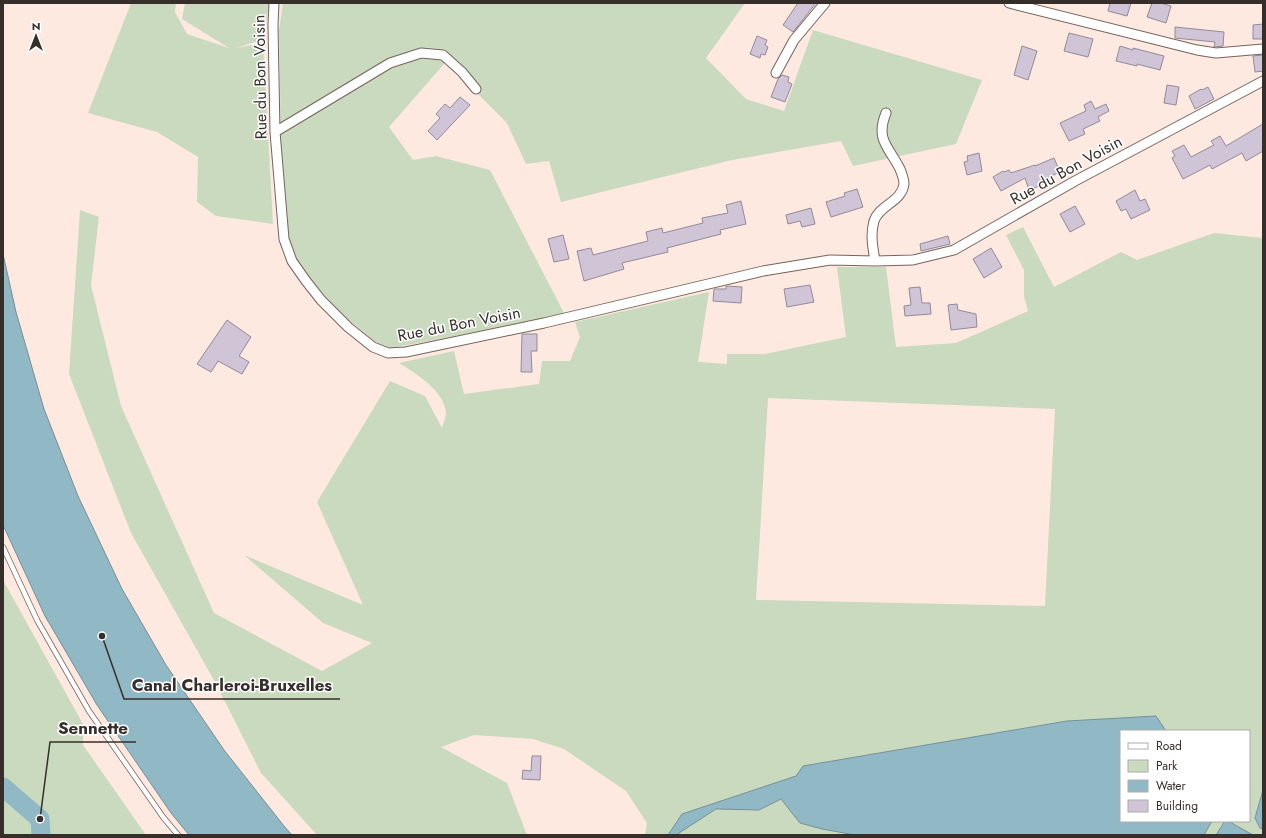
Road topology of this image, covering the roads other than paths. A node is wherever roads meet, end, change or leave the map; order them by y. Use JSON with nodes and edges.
{"nodes":[{"id":1,"x":274,"y":3,"type":"edge"},
{"id":2,"x":825,"y":3,"type":"edge"},
{"id":3,"x":1009,"y":3,"type":"edge"},
{"id":4,"x":1263,"y":49,"type":"edge"},
{"id":5,"x":776,"y":73,"type":"dead end"},
{"id":6,"x":1263,"y":81,"type":"edge"},
{"id":7,"x":476,"y":89,"type":"dead end"},
{"id":8,"x":886,"y":113,"type":"dead end"},
{"id":9,"x":275,"y":132,"type":"junction"},
{"id":10,"x":875,"y":261,"type":"junction"},
{"id":11,"x":3,"y":547,"type":"edge"},
{"id":12,"x":178,"y":835,"type":"edge"}],
"edges":[{"from":1,"to":9,"type":"street","name":"Rue du Bon Voisin"},
{"from":2,"to":5,"type":"street"},
{"from":3,"to":4,"type":"street"},
{"from":6,"to":10,"type":"street","name":"Rue du Bon Voisin"},
{"from":7,"to":9,"type":"street"},
{"from":8,"to":10,"type":"street"},
{"from":9,"to":10,"type":"street","name":"Rue du Bon Voisin"},
{"from":11,"to":12,"type":"lane"}]}
